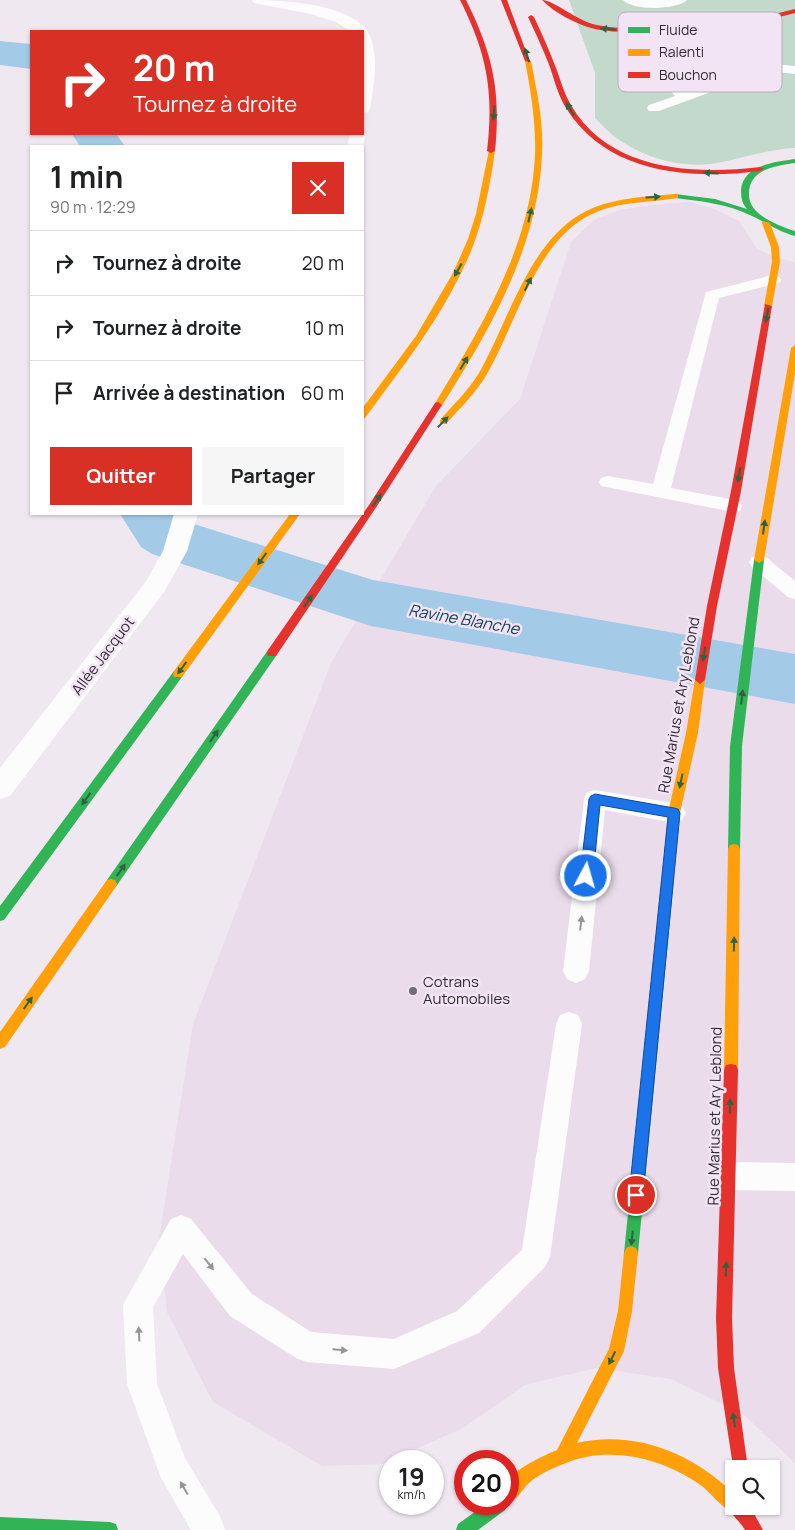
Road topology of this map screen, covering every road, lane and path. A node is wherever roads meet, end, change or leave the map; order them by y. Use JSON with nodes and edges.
{"nodes":[{"id":1,"x":259,"y":0,"type":"edge"},
{"id":2,"x":463,"y":0,"type":"edge"},
{"id":3,"x":504,"y":0,"type":"edge"},
{"id":4,"x":545,"y":0,"type":"edge"},
{"id":5,"x":629,"y":0,"type":"edge"},
{"id":6,"x":681,"y":0,"type":"edge"},
{"id":7,"x":527,"y":7,"type":"dead end"},
{"id":8,"x":795,"y":11,"type":"edge"},
{"id":9,"x":782,"y":14,"type":"edge"},
{"id":10,"x":358,"y":30,"type":"edge"},
{"id":11,"x":618,"y":30,"type":"edge"},
{"id":12,"x":364,"y":47,"type":"edge"},
{"id":13,"x":782,"y":69,"type":"edge"},
{"id":14,"x":795,"y":70,"type":"edge"},
{"id":15,"x":678,"y":92,"type":"edge"},
{"id":16,"x":697,"y":92,"type":"edge"},
{"id":17,"x":364,"y":95,"type":"edge"},
{"id":18,"x":683,"y":97,"type":"junction"},
{"id":19,"x":654,"y":108,"type":"dead end"},
{"id":20,"x":795,"y":161,"type":"edge"},
{"id":21,"x":760,"y":169,"type":"junction"},
{"id":22,"x":754,"y":214,"type":"junction"},
{"id":23,"x":766,"y":223,"type":"junction"},
{"id":24,"x":795,"y":234,"type":"edge"},
{"id":25,"x":773,"y":280,"type":"junction"},
{"id":26,"x":795,"y":348,"type":"edge"},
{"id":27,"x":364,"y":413,"type":"edge"},
{"id":28,"x":397,"y":469,"type":"junction"},
{"id":29,"x":608,"y":482,"type":"dead end"},
{"id":30,"x":660,"y":493,"type":"junction"},
{"id":31,"x":733,"y":506,"type":"junction"},
{"id":32,"x":186,"y":515,"type":"edge"},
{"id":33,"x":293,"y":517,"type":"edge"},
{"id":34,"x":759,"y":562,"type":"junction"},
{"id":35,"x":795,"y":592,"type":"edge"},
{"id":36,"x":0,"y":788,"type":"edge"},
{"id":37,"x":674,"y":813,"type":"junction"},
{"id":38,"x":0,"y":916,"type":"edge"},
{"id":39,"x":576,"y":971,"type":"dead end"},
{"id":40,"x":570,"y":1024,"type":"dead end"},
{"id":41,"x":0,"y":1043,"type":"edge"},
{"id":42,"x":729,"y":1176,"type":"junction"},
{"id":43,"x":795,"y":1177,"type":"edge"},
{"id":44,"x":563,"y":1454,"type":"junction"},
{"id":45,"x":739,"y":1460,"type":"edge"},
{"id":46,"x":519,"y":1482,"type":"edge"},
{"id":47,"x":725,"y":1497,"type":"edge"},
{"id":48,"x":485,"y":1515,"type":"edge"},
{"id":49,"x":491,"y":1515,"type":"edge"},
{"id":50,"x":747,"y":1515,"type":"edge"},
{"id":51,"x":0,"y":1525,"type":"edge"},
{"id":52,"x":110,"y":1530,"type":"edge"},
{"id":53,"x":209,"y":1530,"type":"edge"},
{"id":54,"x":464,"y":1530,"type":"edge"},
{"id":55,"x":483,"y":1530,"type":"edge"},
{"id":56,"x":755,"y":1530,"type":"edge"}],
"edges":[{"from":1,"to":10,"type":"street"},
{"from":2,"to":27,"type":"main road","one_way":true},
{"from":28,"to":3,"type":"main road","one_way":true},
{"from":11,"to":4,"type":"main road","one_way":true},
{"from":5,"to":6,"type":"lane"},
{"from":21,"to":7,"type":"main road","one_way":true},
{"from":8,"to":9,"type":"main road","one_way":true},
{"from":12,"to":17,"type":"street"},
{"from":13,"to":14,"type":"lane"},
{"from":15,"to":18,"type":"lane"},
{"from":16,"to":18,"type":"lane"},
{"from":18,"to":19,"type":"lane"},
{"from":20,"to":21,"type":"main road"},
{"from":21,"to":22,"type":"main road"},
{"from":22,"to":23,"type":"main road"},
{"from":28,"to":22,"type":"main road","one_way":true},
{"from":23,"to":24,"type":"main road"},
{"from":23,"to":25,"type":"main road","name":"Rue Marius et Ary Leblond"},
{"from":25,"to":30,"type":"lane"},
{"from":25,"to":31,"type":"main road","name":"Rue Marius et Ary Leblond","one_way":true},
{"from":34,"to":26,"type":"main road","name":"Rue Marius et Ary Leblond","one_way":true},
{"from":41,"to":28,"type":"main road","one_way":true},
{"from":29,"to":30,"type":"lane"},
{"from":30,"to":31,"type":"lane"},
{"from":31,"to":37,"type":"main road","name":"Rue Marius et Ary Leblond","one_way":true},
{"from":32,"to":36,"type":"street","name":"Allée Jacquot"},
{"from":33,"to":38,"type":"main road","one_way":true},
{"from":34,"to":35,"type":"lane"},
{"from":42,"to":34,"type":"main road","name":"Rue Marius et Ary Leblond","one_way":true},
{"from":39,"to":37,"type":"lane","one_way":true},
{"from":37,"to":44,"type":"main road","name":"Rue Marius et Ary Leblond","one_way":true},
{"from":53,"to":40,"type":"lane","one_way":true},
{"from":42,"to":43,"type":"lane"},
{"from":45,"to":42,"type":"main road","name":"Rue Marius et Ary Leblond","one_way":true},
{"from":44,"to":46,"type":"main road"},
{"from":44,"to":47,"type":"main road"},
{"from":48,"to":54,"type":"main road"},
{"from":49,"to":55,"type":"main road"},
{"from":50,"to":56,"type":"main road"},
{"from":51,"to":52,"type":"main road"}]}
